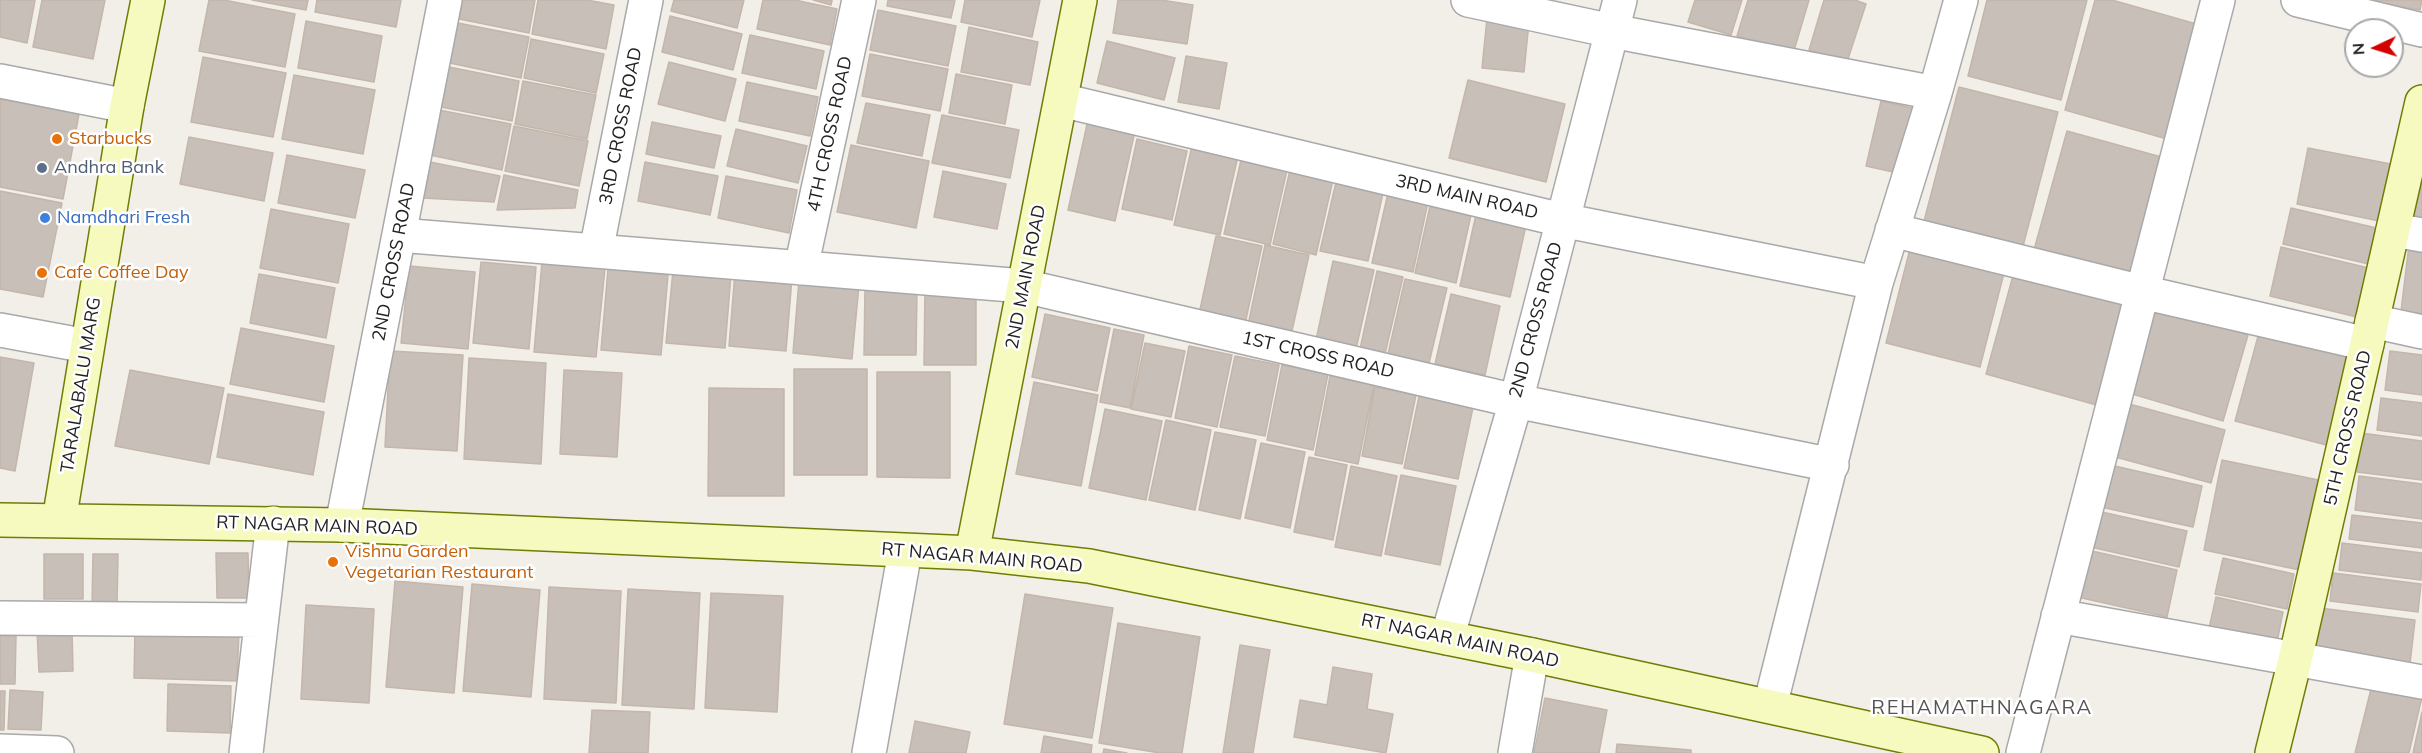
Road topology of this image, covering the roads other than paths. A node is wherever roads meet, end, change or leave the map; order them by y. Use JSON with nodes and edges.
{"nodes":[{"id":1,"x":148,"y":0,"type":"edge"},
{"id":2,"x":445,"y":0,"type":"edge"},
{"id":3,"x":646,"y":0,"type":"edge"},
{"id":4,"x":859,"y":0,"type":"edge"},
{"id":5,"x":1080,"y":0,"type":"edge"},
{"id":6,"x":1468,"y":0,"type":"edge"},
{"id":7,"x":1961,"y":0,"type":"edge"},
{"id":8,"x":2218,"y":0,"type":"edge"},
{"id":9,"x":2298,"y":0,"type":"edge"},
{"id":10,"x":1616,"y":15,"type":"edge"},
{"id":11,"x":2422,"y":30,"type":"edge"},
{"id":12,"x":0,"y":81,"type":"edge"},
{"id":13,"x":1935,"y":93,"type":"junction"},
{"id":14,"x":1061,"y":100,"type":"junction"},
{"id":15,"x":2422,"y":102,"type":"edge"},
{"id":16,"x":127,"y":106,"type":"junction"},
{"id":17,"x":1562,"y":220,"type":"junction"},
{"id":18,"x":1892,"y":230,"type":"junction"},
{"id":19,"x":2408,"y":232,"type":"edge"},
{"id":20,"x":399,"y":235,"type":"junction"},
{"id":21,"x":596,"y":251,"type":"junction"},
{"id":22,"x":801,"y":268,"type":"junction"},
{"id":23,"x":1876,"y":283,"type":"junction"},
{"id":24,"x":1024,"y":286,"type":"junction"},
{"id":25,"x":2142,"y":292,"type":"junction"},
{"id":26,"x":0,"y":330,"type":"edge"},
{"id":27,"x":2422,"y":332,"type":"edge"},
{"id":28,"x":2370,"y":333,"type":"junction"},
{"id":29,"x":87,"y":346,"type":"junction"},
{"id":30,"x":1516,"y":401,"type":"junction"},
{"id":31,"x":1832,"y":465,"type":"junction"},
{"id":32,"x":0,"y":520,"type":"edge"},
{"id":33,"x":59,"y":521,"type":"junction"},
{"id":34,"x":273,"y":524,"type":"junction"},
{"id":35,"x":342,"y":525,"type":"junction"},
{"id":36,"x":904,"y":551,"type":"junction"},
{"id":37,"x":972,"y":553,"type":"junction"},
{"id":38,"x":2058,"y":616,"type":"junction"},
{"id":39,"x":0,"y":618,"type":"edge"},
{"id":40,"x":260,"y":620,"type":"junction"},
{"id":41,"x":1447,"y":638,"type":"junction"},
{"id":42,"x":1532,"y":655,"type":"junction"},
{"id":43,"x":2295,"y":660,"type":"junction"},
{"id":44,"x":2422,"y":682,"type":"edge"},
{"id":45,"x":1770,"y":706,"type":"junction"},
{"id":46,"x":0,"y":751,"type":"edge"},
{"id":47,"x":57,"y":753,"type":"edge"},
{"id":48,"x":246,"y":753,"type":"edge"},
{"id":49,"x":869,"y":753,"type":"edge"},
{"id":50,"x":1515,"y":753,"type":"edge"},
{"id":51,"x":1982,"y":753,"type":"edge"},
{"id":52,"x":2023,"y":753,"type":"edge"},
{"id":53,"x":2272,"y":753,"type":"edge"}],
"edges":[{"from":1,"to":16,"type":"street","name":"TARALABALU MARG"},
{"from":2,"to":20,"type":"street","name":"2ND CROSS ROAD"},
{"from":3,"to":21,"type":"street","name":"3RD CROSS ROAD"},
{"from":4,"to":22,"type":"street","name":"4TH CROSS ROAD"},
{"from":5,"to":14,"type":"street","name":"2ND MAIN ROAD"},
{"from":6,"to":10,"type":"street"},
{"from":7,"to":13,"type":"street"},
{"from":8,"to":25,"type":"street"},
{"from":9,"to":11,"type":"street"},
{"from":10,"to":13,"type":"street"},
{"from":10,"to":17,"type":"street","name":"2ND CROSS ROAD"},
{"from":12,"to":16,"type":"street"},
{"from":13,"to":18,"type":"street"},
{"from":14,"to":17,"type":"street","name":"3RD MAIN ROAD"},
{"from":14,"to":24,"type":"street","name":"2ND MAIN ROAD"},
{"from":15,"to":19,"type":"street","name":"5TH CROSS ROAD"},
{"from":16,"to":29,"type":"street","name":"TARALABALU MARG"},
{"from":17,"to":23,"type":"street","name":"3RD MAIN ROAD"},
{"from":17,"to":30,"type":"street","name":"2ND CROSS ROAD"},
{"from":18,"to":23,"type":"street"},
{"from":18,"to":25,"type":"street"},
{"from":19,"to":28,"type":"street","name":"5TH CROSS ROAD"},
{"from":20,"to":21,"type":"street","name":"1ST CROSS ROAD"},
{"from":20,"to":35,"type":"street","name":"2ND CROSS ROAD"},
{"from":21,"to":22,"type":"street","name":"1ST CROSS ROAD"},
{"from":22,"to":24,"type":"street","name":"1ST CROSS ROAD"},
{"from":23,"to":31,"type":"street"},
{"from":24,"to":30,"type":"street","name":"1ST CROSS ROAD"},
{"from":24,"to":37,"type":"street","name":"2ND MAIN ROAD"},
{"from":25,"to":28,"type":"street"},
{"from":25,"to":38,"type":"street"},
{"from":26,"to":29,"type":"street"},
{"from":27,"to":28,"type":"street"},
{"from":28,"to":43,"type":"street","name":"5TH CROSS ROAD"},
{"from":29,"to":33,"type":"street","name":"TARALABALU MARG"},
{"from":30,"to":31,"type":"street","name":"1ST CROSS ROAD"},
{"from":30,"to":41,"type":"street","name":"2ND CROSS ROAD"},
{"from":31,"to":45,"type":"street"},
{"from":32,"to":33,"type":"street","name":"RT NAGAR MAIN ROAD"},
{"from":33,"to":34,"type":"street","name":"RT NAGAR MAIN ROAD"},
{"from":34,"to":35,"type":"street","name":"RT NAGAR MAIN ROAD"},
{"from":34,"to":40,"type":"street"},
{"from":35,"to":36,"type":"street","name":"RT NAGAR MAIN ROAD"},
{"from":36,"to":37,"type":"street","name":"RT NAGAR MAIN ROAD"},
{"from":36,"to":49,"type":"street"},
{"from":37,"to":41,"type":"street","name":"RT NAGAR MAIN ROAD"},
{"from":38,"to":43,"type":"street"},
{"from":38,"to":52,"type":"street"},
{"from":39,"to":40,"type":"street"},
{"from":40,"to":48,"type":"street"},
{"from":41,"to":42,"type":"street","name":"RT NAGAR MAIN ROAD"},
{"from":42,"to":45,"type":"street","name":"RT NAGAR MAIN ROAD"},
{"from":42,"to":50,"type":"street"},
{"from":43,"to":44,"type":"street"},
{"from":43,"to":53,"type":"street","name":"5TH CROSS ROAD"},
{"from":45,"to":51,"type":"street","name":"RT NAGAR MAIN ROAD"},
{"from":46,"to":47,"type":"street"}]}
